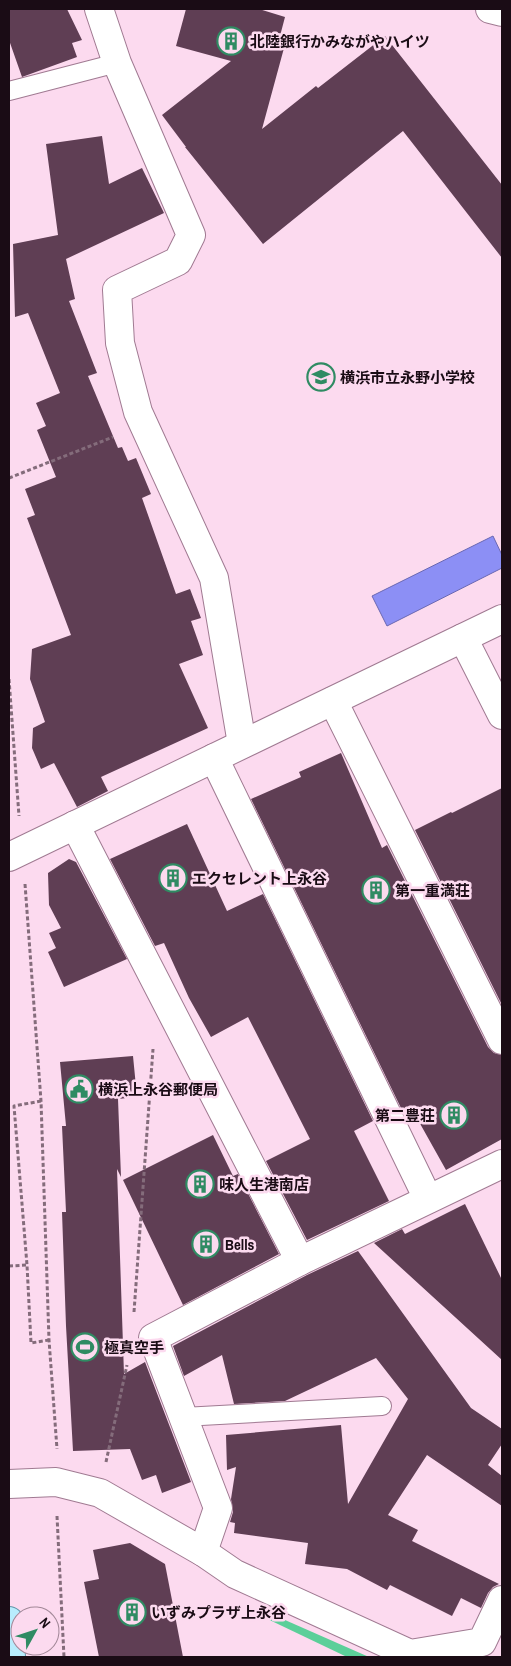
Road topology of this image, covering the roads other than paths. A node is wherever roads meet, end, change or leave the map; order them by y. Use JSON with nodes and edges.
{"nodes":[{"id":1,"x":99,"y":9,"type":"edge"},
{"id":2,"x":490,"y":9,"type":"edge"},
{"id":3,"x":502,"y":12,"type":"edge"},
{"id":4,"x":117,"y":63,"type":"junction"},
{"id":5,"x":9,"y":91,"type":"edge"},
{"id":6,"x":502,"y":619,"type":"edge"},
{"id":7,"x":463,"y":638,"type":"junction"},
{"id":8,"x":333,"y":701,"type":"junction"},
{"id":9,"x":502,"y":715,"type":"edge"},
{"id":10,"x":242,"y":744,"type":"junction"},
{"id":11,"x":214,"y":758,"type":"junction"},
{"id":12,"x":75,"y":825,"type":"junction"},
{"id":13,"x":16,"y":853,"type":"edge"},
{"id":14,"x":502,"y":1040,"type":"edge"},
{"id":15,"x":502,"y":1164,"type":"edge"},
{"id":16,"x":428,"y":1199,"type":"junction"},
{"id":17,"x":300,"y":1261,"type":"junction"},
{"id":18,"x":382,"y":1406,"type":"dead end"},
{"id":19,"x":183,"y":1417,"type":"junction"},
{"id":20,"x":9,"y":1484,"type":"edge"},
{"id":21,"x":203,"y":1552,"type":"junction"},
{"id":22,"x":502,"y":1600,"type":"edge"},
{"id":23,"x":9,"y":1621,"type":"edge"},
{"id":24,"x":483,"y":1650,"type":"edge"},
{"id":25,"x":11,"y":1657,"type":"edge"}],
"edges":[{"from":1,"to":4,"type":"street"},
{"from":2,"to":3,"type":"street"},
{"from":4,"to":5,"type":"lane"},
{"from":4,"to":10,"type":"street"},
{"from":6,"to":7,"type":"street"},
{"from":7,"to":8,"type":"street"},
{"from":7,"to":9,"type":"street"},
{"from":8,"to":10,"type":"street"},
{"from":8,"to":14,"type":"street"},
{"from":10,"to":11,"type":"street"},
{"from":11,"to":12,"type":"street"},
{"from":11,"to":16,"type":"street"},
{"from":12,"to":13,"type":"street"},
{"from":12,"to":17,"type":"street"},
{"from":15,"to":16,"type":"street"},
{"from":16,"to":17,"type":"street"},
{"from":17,"to":19,"type":"street"},
{"from":18,"to":19,"type":"lane"},
{"from":19,"to":21,"type":"street"},
{"from":20,"to":21,"type":"street"},
{"from":21,"to":24,"type":"street"},
{"from":22,"to":24,"type":"street"},
{"from":23,"to":25,"type":"main road"}]}
